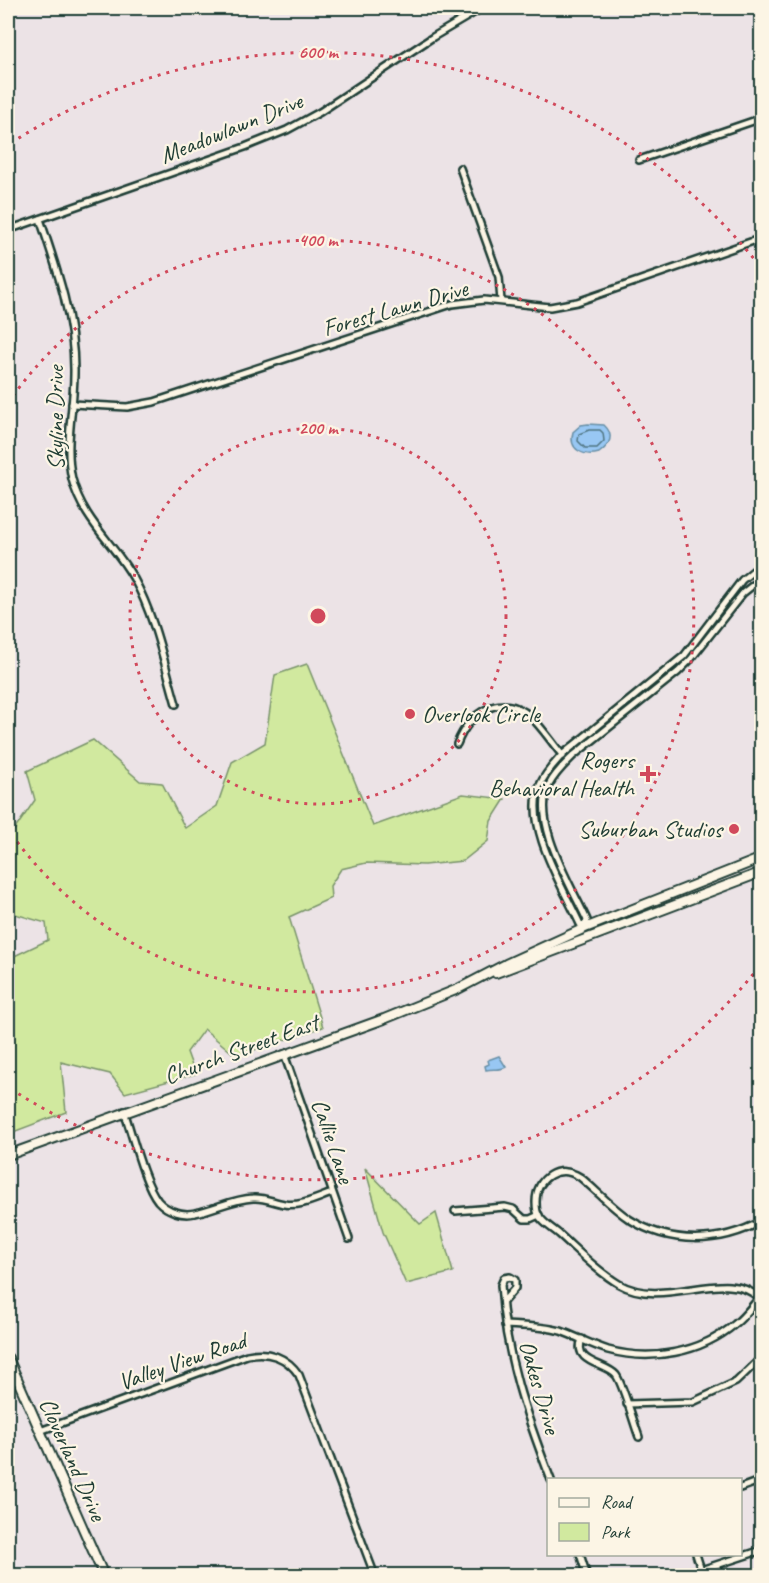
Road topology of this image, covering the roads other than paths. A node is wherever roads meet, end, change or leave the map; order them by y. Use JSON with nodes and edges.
{"nodes":[{"id":1,"x":482,"y":8,"type":"edge"},
{"id":2,"x":756,"y":8,"type":"edge"},
{"id":3,"x":762,"y":15,"type":"edge"},
{"id":4,"x":762,"y":118,"type":"edge"},
{"id":5,"x":639,"y":160,"type":"dead end"},
{"id":6,"x":460,"y":168,"type":"dead end"},
{"id":7,"x":40,"y":219,"type":"junction"},
{"id":8,"x":8,"y":230,"type":"edge"},
{"id":9,"x":762,"y":238,"type":"edge"},
{"id":10,"x":501,"y":301,"type":"junction"},
{"id":11,"x":72,"y":404,"type":"junction"},
{"id":12,"x":762,"y":568,"type":"edge"},
{"id":13,"x":762,"y":578,"type":"edge"},
{"id":14,"x":176,"y":704,"type":"dead end"},
{"id":15,"x":457,"y":744,"type":"dead end"},
{"id":16,"x":562,"y":755,"type":"junction"},
{"id":17,"x":567,"y":762,"type":"junction"},
{"id":18,"x":762,"y":858,"type":"edge"},
{"id":19,"x":762,"y":872,"type":"edge"},
{"id":20,"x":585,"y":926,"type":"junction"},
{"id":21,"x":486,"y":976,"type":"junction"},
{"id":22,"x":284,"y":1054,"type":"junction"},
{"id":23,"x":124,"y":1111,"type":"junction"},
{"id":24,"x":8,"y":1155,"type":"edge"},
{"id":25,"x":333,"y":1192,"type":"junction"},
{"id":26,"x":455,"y":1210,"type":"dead end"},
{"id":27,"x":539,"y":1215,"type":"junction"},
{"id":28,"x":762,"y":1221,"type":"edge"},
{"id":29,"x":349,"y":1239,"type":"dead end"},
{"id":30,"x":760,"y":1297,"type":"edge"},
{"id":31,"x":503,"y":1302,"type":"dead end"},
{"id":32,"x":505,"y":1325,"type":"junction"},
{"id":33,"x":582,"y":1339,"type":"junction"},
{"id":34,"x":762,"y":1357,"type":"edge"},
{"id":35,"x":8,"y":1358,"type":"edge"},
{"id":36,"x":627,"y":1404,"type":"junction"},
{"id":37,"x":40,"y":1431,"type":"junction"},
{"id":38,"x":639,"y":1437,"type":"dead end"},
{"id":39,"x":551,"y":1478,"type":"edge"},
{"id":40,"x":762,"y":1480,"type":"edge"},
{"id":41,"x":742,"y":1488,"type":"edge"},
{"id":42,"x":762,"y":1550,"type":"edge"},
{"id":43,"x":581,"y":1556,"type":"edge"},
{"id":44,"x":697,"y":1556,"type":"edge"},
{"id":45,"x":702,"y":1573,"type":"edge"},
{"id":46,"x":104,"y":1575,"type":"edge"},
{"id":47,"x":375,"y":1575,"type":"edge"},
{"id":48,"x":588,"y":1575,"type":"edge"}],
"edges":[{"from":1,"to":7,"type":"street","name":"Meadowlawn Drive"},
{"from":2,"to":3,"type":"main road"},
{"from":4,"to":5,"type":"street"},
{"from":6,"to":10,"type":"street"},
{"from":7,"to":8,"type":"street","name":"Meadowlawn Drive"},
{"from":7,"to":11,"type":"street","name":"Skyline Drive"},
{"from":9,"to":10,"type":"street","name":"Forest Lawn Drive"},
{"from":10,"to":11,"type":"street","name":"Forest Lawn Drive"},
{"from":11,"to":14,"type":"street","name":"Skyline Drive"},
{"from":12,"to":16,"type":"street"},
{"from":13,"to":17,"type":"street"},
{"from":15,"to":16,"type":"street"},
{"from":16,"to":17,"type":"street"},
{"from":16,"to":20,"type":"street"},
{"from":17,"to":20,"type":"street"},
{"from":18,"to":20,"type":"main road","name":"Church Street East"},
{"from":19,"to":21,"type":"main road","name":"Church Street East"},
{"from":20,"to":21,"type":"main road","name":"Church Street East"},
{"from":21,"to":22,"type":"main road","name":"Church Street East"},
{"from":22,"to":23,"type":"main road","name":"Church Street East"},
{"from":22,"to":25,"type":"street","name":"Callie Lane"},
{"from":23,"to":24,"type":"main road","name":"Church Street East"},
{"from":23,"to":25,"type":"street"},
{"from":25,"to":29,"type":"street","name":"Callie Lane"},
{"from":26,"to":27,"type":"street"},
{"from":27,"to":28,"type":"street"},
{"from":27,"to":30,"type":"street"},
{"from":30,"to":33,"type":"street"},
{"from":31,"to":32,"type":"street","name":"Oakes Drive"},
{"from":32,"to":33,"type":"street"},
{"from":32,"to":39,"type":"street","name":"Oakes Drive"},
{"from":33,"to":36,"type":"street"},
{"from":34,"to":36,"type":"street"},
{"from":35,"to":37,"type":"main road","name":"Cloverland Drive"},
{"from":36,"to":38,"type":"street"},
{"from":37,"to":46,"type":"main road","name":"Cloverland Drive"},
{"from":37,"to":47,"type":"street","name":"Valley View Road"},
{"from":40,"to":41,"type":"street"},
{"from":42,"to":45,"type":"street"},
{"from":43,"to":48,"type":"street"},
{"from":44,"to":45,"type":"street"}]}
